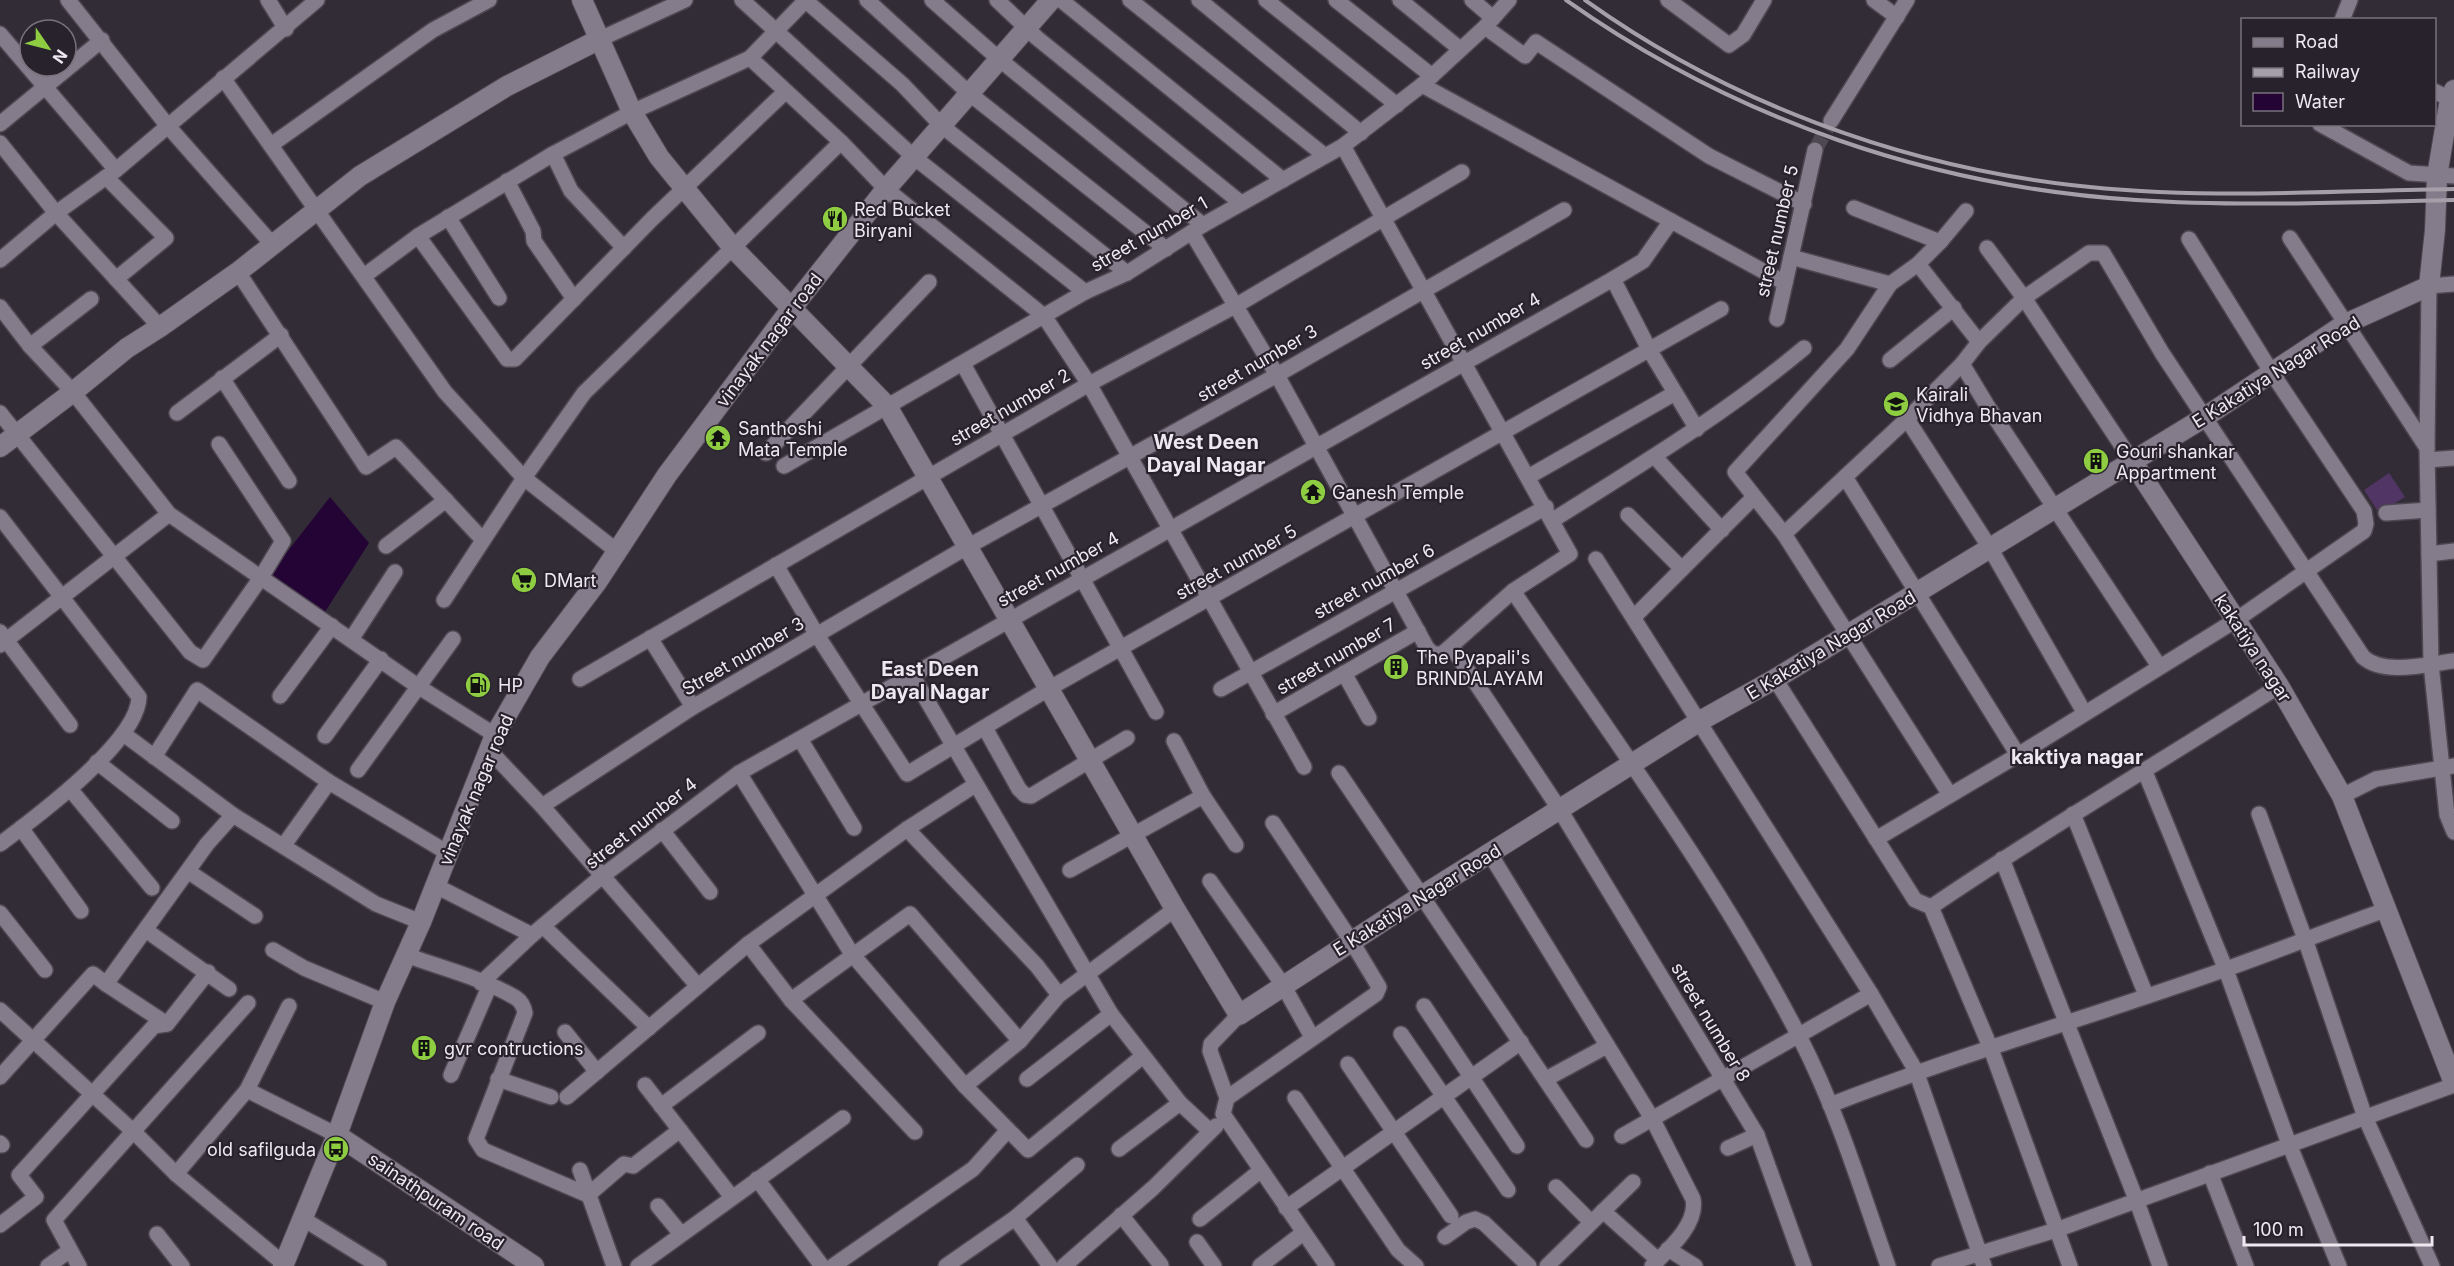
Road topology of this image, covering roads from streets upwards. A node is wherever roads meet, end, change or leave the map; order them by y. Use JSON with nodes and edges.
{"nodes":[{"id":1,"x":68,"y":0,"type":"edge"},
{"id":2,"x":268,"y":0,"type":"edge"},
{"id":3,"x":317,"y":0,"type":"edge"},
{"id":4,"x":489,"y":0,"type":"edge"},
{"id":5,"x":582,"y":0,"type":"edge"},
{"id":6,"x":685,"y":0,"type":"edge"},
{"id":7,"x":742,"y":0,"type":"edge"},
{"id":8,"x":805,"y":0,"type":"edge"},
{"id":9,"x":867,"y":0,"type":"edge"},
{"id":10,"x":932,"y":0,"type":"edge"},
{"id":11,"x":997,"y":0,"type":"edge"},
{"id":12,"x":1051,"y":0,"type":"edge"},
{"id":13,"x":1061,"y":0,"type":"edge"},
{"id":14,"x":1130,"y":0,"type":"edge"},
{"id":15,"x":1199,"y":0,"type":"edge"},
{"id":16,"x":1266,"y":0,"type":"edge"},
{"id":17,"x":1336,"y":0,"type":"edge"},
{"id":18,"x":1400,"y":0,"type":"edge"},
{"id":19,"x":1472,"y":0,"type":"edge"},
{"id":20,"x":1509,"y":0,"type":"edge"},
{"id":21,"x":1668,"y":0,"type":"edge"},
{"id":22,"x":1764,"y":0,"type":"edge"},
{"id":23,"x":1874,"y":0,"type":"edge"},
{"id":24,"x":1907,"y":0,"type":"edge"},
{"id":25,"x":2350,"y":0,"type":"edge"},
{"id":26,"x":1897,"y":17,"type":"junction"},
{"id":27,"x":2344,"y":18,"type":"edge"},
{"id":28,"x":1489,"y":22,"type":"junction"},
{"id":29,"x":1026,"y":28,"type":"junction"},
{"id":30,"x":286,"y":29,"type":"junction"},
{"id":31,"x":778,"y":32,"type":"junction"},
{"id":32,"x":0,"y":34,"type":"edge"},
{"id":33,"x":102,"y":39,"type":"junction"},
{"id":34,"x":598,"y":40,"type":"junction"},
{"id":35,"x":1460,"y":49,"type":"junction"},
{"id":36,"x":750,"y":58,"type":"junction"},
{"id":37,"x":999,"y":59,"type":"junction"},
{"id":38,"x":223,"y":78,"type":"junction"},
{"id":39,"x":1427,"y":80,"type":"junction"},
{"id":40,"x":46,"y":87,"type":"junction"},
{"id":41,"x":785,"y":92,"type":"junction"},
{"id":42,"x":970,"y":94,"type":"junction"},
{"id":43,"x":2446,"y":94,"type":"edge"},
{"id":44,"x":1396,"y":105,"type":"junction"},
{"id":45,"x":632,"y":112,"type":"junction"},
{"id":46,"x":1831,"y":121,"type":"tunnel mouth"},
{"id":47,"x":0,"y":124,"type":"edge"},
{"id":48,"x":167,"y":125,"type":"junction"},
{"id":49,"x":942,"y":126,"type":"junction"},
{"id":50,"x":2324,"y":126,"type":"edge"},
{"id":51,"x":1361,"y":133,"type":"junction"},
{"id":52,"x":0,"y":142,"type":"edge"},
{"id":53,"x":841,"y":142,"type":"junction"},
{"id":54,"x":271,"y":146,"type":"junction"},
{"id":55,"x":1342,"y":146,"type":"junction"},
{"id":56,"x":1815,"y":150,"type":"tunnel mouth"},
{"id":57,"x":553,"y":154,"type":"junction"},
{"id":58,"x":1324,"y":155,"type":"junction"},
{"id":59,"x":915,"y":158,"type":"junction"},
{"id":60,"x":1462,"y":172,"type":"dead end"},
{"id":61,"x":111,"y":174,"type":"junction"},
{"id":62,"x":2445,"y":176,"type":"edge"},
{"id":63,"x":1283,"y":180,"type":"junction"},
{"id":64,"x":507,"y":181,"type":"junction"},
{"id":65,"x":684,"y":188,"type":"junction"},
{"id":66,"x":886,"y":189,"type":"junction"},
{"id":67,"x":1242,"y":203,"type":"junction"},
{"id":68,"x":1804,"y":204,"type":"junction"},
{"id":69,"x":1854,"y":208,"type":"dead end"},
{"id":70,"x":318,"y":209,"type":"junction"},
{"id":71,"x":1564,"y":210,"type":"dead end"},
{"id":72,"x":1966,"y":212,"type":"dead end"},
{"id":73,"x":56,"y":213,"type":"junction"},
{"id":74,"x":448,"y":217,"type":"junction"},
{"id":75,"x":1382,"y":220,"type":"junction"},
{"id":76,"x":1671,"y":221,"type":"junction"},
{"id":77,"x":1198,"y":229,"type":"junction"},
{"id":78,"x":418,"y":236,"type":"junction"},
{"id":79,"x":2290,"y":238,"type":"dead end"},
{"id":80,"x":2189,"y":239,"type":"dead end"},
{"id":81,"x":1940,"y":242,"type":"junction"},
{"id":82,"x":272,"y":244,"type":"junction"},
{"id":83,"x":624,"y":248,"type":"junction"},
{"id":84,"x":1987,"y":248,"type":"dead end"},
{"id":85,"x":734,"y":249,"type":"junction"},
{"id":86,"x":1166,"y":249,"type":"junction"},
{"id":87,"x":1791,"y":257,"type":"junction"},
{"id":88,"x":0,"y":260,"type":"edge"},
{"id":89,"x":1918,"y":264,"type":"junction"},
{"id":90,"x":238,"y":272,"type":"junction"},
{"id":91,"x":1127,"y":273,"type":"junction"},
{"id":92,"x":364,"y":276,"type":"junction"},
{"id":93,"x":116,"y":279,"type":"junction"},
{"id":94,"x":1613,"y":279,"type":"junction"},
{"id":95,"x":929,"y":282,"type":"dead end"},
{"id":96,"x":1785,"y":283,"type":"junction"},
{"id":97,"x":1890,"y":284,"type":"junction"},
{"id":98,"x":2454,"y":284,"type":"edge"},
{"id":99,"x":2429,"y":286,"type":"junction"},
{"id":100,"x":1422,"y":291,"type":"junction"},
{"id":101,"x":1085,"y":292,"type":"junction"},
{"id":102,"x":499,"y":298,"type":"dead end"},
{"id":103,"x":2024,"y":298,"type":"junction"},
{"id":104,"x":91,"y":299,"type":"dead end"},
{"id":105,"x":574,"y":299,"type":"junction"},
{"id":106,"x":1236,"y":305,"type":"junction"},
{"id":107,"x":0,"y":307,"type":"edge"},
{"id":108,"x":1954,"y":308,"type":"junction"},
{"id":109,"x":791,"y":309,"type":"junction"},
{"id":110,"x":1721,"y":309,"type":"dead end"},
{"id":111,"x":1044,"y":316,"type":"junction"},
{"id":112,"x":1777,"y":319,"type":"dead end"},
{"id":113,"x":2345,"y":324,"type":"junction"},
{"id":114,"x":160,"y":327,"type":"junction"},
{"id":115,"x":281,"y":335,"type":"junction"},
{"id":116,"x":1979,"y":342,"type":"junction"},
{"id":117,"x":30,"y":346,"type":"junction"},
{"id":118,"x":1804,"y":348,"type":"dead end"},
{"id":119,"x":1650,"y":351,"type":"junction"},
{"id":120,"x":1890,"y":360,"type":"dead end"},
{"id":121,"x":963,"y":364,"type":"junction"},
{"id":122,"x":1463,"y":364,"type":"junction"},
{"id":123,"x":1962,"y":364,"type":"junction"},
{"id":124,"x":849,"y":367,"type":"junction"},
{"id":125,"x":2272,"y":373,"type":"junction"},
{"id":126,"x":1277,"y":375,"type":"junction"},
{"id":127,"x":222,"y":378,"type":"junction"},
{"id":128,"x":1089,"y":384,"type":"junction"},
{"id":129,"x":73,"y":392,"type":"junction"},
{"id":130,"x":1674,"y":393,"type":"junction"},
{"id":131,"x":887,"y":406,"type":"junction"},
{"id":132,"x":0,"y":413,"type":"edge"},
{"id":133,"x":177,"y":413,"type":"dead end"},
{"id":134,"x":2205,"y":417,"type":"junction"},
{"id":135,"x":1907,"y":419,"type":"junction"},
{"id":136,"x":1697,"y":429,"type":"junction"},
{"id":137,"x":17,"y":433,"type":"junction"},
{"id":138,"x":1502,"y":434,"type":"junction"},
{"id":139,"x":1002,"y":435,"type":"junction"},
{"id":140,"x":219,"y":444,"type":"dead end"},
{"id":141,"x":1317,"y":446,"type":"junction"},
{"id":142,"x":0,"y":447,"type":"edge"},
{"id":143,"x":766,"y":453,"type":"dead end"},
{"id":144,"x":2428,"y":454,"type":"junction"},
{"id":145,"x":1129,"y":457,"type":"junction"},
{"id":146,"x":1655,"y":457,"type":"junction"},
{"id":147,"x":2454,"y":458,"type":"edge"},
{"id":148,"x":2132,"y":461,"type":"junction"},
{"id":149,"x":784,"y":466,"type":"dead end"},
{"id":150,"x":1528,"y":477,"type":"junction"},
{"id":151,"x":1845,"y":477,"type":"junction"},
{"id":152,"x":524,"y":478,"type":"junction"},
{"id":153,"x":926,"y":478,"type":"junction"},
{"id":154,"x":288,"y":481,"type":"dead end"},
{"id":155,"x":1754,"y":497,"type":"junction"},
{"id":156,"x":446,"y":500,"type":"junction"},
{"id":157,"x":1040,"y":505,"type":"junction"},
{"id":158,"x":2056,"y":508,"type":"junction"},
{"id":159,"x":2428,"y":510,"type":"junction"},
{"id":160,"x":1549,"y":513,"type":"junction"},
{"id":161,"x":2386,"y":513,"type":"dead end"},
{"id":162,"x":169,"y":514,"type":"junction"},
{"id":163,"x":1628,"y":515,"type":"dead end"},
{"id":164,"x":0,"y":517,"type":"edge"},
{"id":165,"x":1356,"y":518,"type":"junction"},
{"id":166,"x":1170,"y":529,"type":"junction"},
{"id":167,"x":1722,"y":530,"type":"junction"},
{"id":168,"x":1784,"y":534,"type":"junction"},
{"id":169,"x":483,"y":540,"type":"junction"},
{"id":170,"x":386,"y":546,"type":"dead end"},
{"id":171,"x":967,"y":547,"type":"junction"},
{"id":172,"x":1990,"y":548,"type":"junction"},
{"id":173,"x":2454,"y":551,"type":"edge"},
{"id":174,"x":618,"y":552,"type":"junction"},
{"id":175,"x":114,"y":554,"type":"junction"},
{"id":176,"x":2429,"y":554,"type":"junction"},
{"id":177,"x":1596,"y":559,"type":"dead end"},
{"id":178,"x":776,"y":565,"type":"junction"},
{"id":179,"x":1682,"y":569,"type":"junction"},
{"id":180,"x":395,"y":572,"type":"dead end"},
{"id":181,"x":2306,"y":572,"type":"junction"},
{"id":182,"x":260,"y":579,"type":"junction"},
{"id":183,"x":1082,"y":579,"type":"junction"},
{"id":184,"x":1397,"y":591,"type":"junction"},
{"id":185,"x":1513,"y":591,"type":"junction"},
{"id":186,"x":1917,"y":593,"type":"junction"},
{"id":187,"x":62,"y":596,"type":"junction"},
{"id":188,"x":1208,"y":598,"type":"junction"},
{"id":189,"x":444,"y":600,"type":"dead end"},
{"id":190,"x":1634,"y":617,"type":"junction"},
{"id":191,"x":1008,"y":619,"type":"junction"},
{"id":192,"x":2236,"y":620,"type":"junction"},
{"id":193,"x":332,"y":626,"type":"junction"},
{"id":194,"x":1418,"y":631,"type":"junction"},
{"id":195,"x":1848,"y":634,"type":"junction"},
{"id":196,"x":817,"y":635,"type":"junction"},
{"id":197,"x":352,"y":638,"type":"junction"},
{"id":198,"x":650,"y":638,"type":"junction"},
{"id":199,"x":2,"y":639,"type":"edge"},
{"id":200,"x":453,"y":639,"type":"dead end"},
{"id":201,"x":1452,"y":647,"type":"junction"},
{"id":202,"x":1121,"y":648,"type":"junction"},
{"id":203,"x":381,"y":660,"type":"junction"},
{"id":204,"x":2454,"y":661,"type":"edge"},
{"id":205,"x":2431,"y":664,"type":"junction"},
{"id":206,"x":2159,"y":666,"type":"junction"},
{"id":207,"x":1250,"y":673,"type":"junction"},
{"id":208,"x":1344,"y":673,"type":"junction"},
{"id":209,"x":912,"y":675,"type":"junction"},
{"id":210,"x":580,"y":680,"type":"dead end"},
{"id":211,"x":1775,"y":680,"type":"junction"},
{"id":212,"x":2279,"y":686,"type":"junction"},
{"id":213,"x":419,"y":687,"type":"junction"},
{"id":214,"x":1048,"y":689,"type":"junction"},
{"id":215,"x":1221,"y":689,"type":"dead end"},
{"id":216,"x":280,"y":696,"type":"dead end"},
{"id":217,"x":862,"y":704,"type":"junction"},
{"id":218,"x":693,"y":707,"type":"junction"},
{"id":219,"x":1156,"y":712,"type":"dead end"},
{"id":220,"x":2085,"y":712,"type":"junction"},
{"id":221,"x":1273,"y":714,"type":"junction"},
{"id":222,"x":1370,"y":718,"type":"dead end"},
{"id":223,"x":1700,"y":721,"type":"junction"},
{"id":224,"x":70,"y":725,"type":"dead end"},
{"id":225,"x":985,"y":729,"type":"junction"},
{"id":226,"x":125,"y":735,"type":"junction"},
{"id":227,"x":325,"y":736,"type":"dead end"},
{"id":228,"x":1127,"y":738,"type":"dead end"},
{"id":229,"x":800,"y":739,"type":"junction"},
{"id":230,"x":1174,"y":741,"type":"dead end"},
{"id":231,"x":492,"y":743,"type":"junction"},
{"id":232,"x":955,"y":746,"type":"junction"},
{"id":233,"x":2018,"y":755,"type":"junction"},
{"id":234,"x":154,"y":757,"type":"junction"},
{"id":235,"x":1090,"y":761,"type":"junction"},
{"id":236,"x":97,"y":762,"type":"junction"},
{"id":237,"x":1631,"y":765,"type":"junction"},
{"id":238,"x":1304,"y":766,"type":"dead end"},
{"id":239,"x":2448,"y":767,"type":"edge"},
{"id":240,"x":358,"y":770,"type":"dead end"},
{"id":241,"x":2145,"y":772,"type":"junction"},
{"id":242,"x":739,"y":773,"type":"junction"},
{"id":243,"x":1340,"y":773,"type":"dead end"},
{"id":244,"x":329,"y":782,"type":"junction"},
{"id":245,"x":975,"y":785,"type":"junction"},
{"id":246,"x":70,"y":789,"type":"junction"},
{"id":247,"x":1950,"y":795,"type":"junction"},
{"id":248,"x":1203,"y":796,"type":"junction"},
{"id":249,"x":2343,"y":796,"type":"junction"},
{"id":250,"x":542,"y":806,"type":"junction"},
{"id":251,"x":1560,"y":810,"type":"junction"},
{"id":252,"x":2073,"y":814,"type":"junction"},
{"id":253,"x":2259,"y":814,"type":"dead end"},
{"id":254,"x":233,"y":815,"type":"junction"},
{"id":255,"x":172,"y":821,"type":"dead end"},
{"id":256,"x":1273,"y":823,"type":"dead end"},
{"id":257,"x":21,"y":828,"type":"junction"},
{"id":258,"x":854,"y":828,"type":"dead end"},
{"id":259,"x":907,"y":829,"type":"junction"},
{"id":260,"x":662,"y":830,"type":"junction"},
{"id":261,"x":2454,"y":832,"type":"edge"},
{"id":262,"x":1133,"y":834,"type":"junction"},
{"id":263,"x":1876,"y":839,"type":"junction"},
{"id":264,"x":0,"y":844,"type":"edge"},
{"id":265,"x":284,"y":845,"type":"junction"},
{"id":266,"x":1236,"y":845,"type":"dead end"},
{"id":267,"x":448,"y":853,"type":"junction"},
{"id":268,"x":1490,"y":854,"type":"junction"},
{"id":269,"x":2001,"y":859,"type":"junction"},
{"id":270,"x":1070,"y":870,"type":"dead end"},
{"id":271,"x":189,"y":872,"type":"junction"},
{"id":272,"x":601,"y":877,"type":"junction"},
{"id":273,"x":1210,"y":881,"type":"dead end"},
{"id":274,"x":436,"y":886,"type":"junction"},
{"id":275,"x":152,"y":888,"type":"dead end"},
{"id":276,"x":710,"y":892,"type":"dead end"},
{"id":277,"x":813,"y":896,"type":"junction"},
{"id":278,"x":1420,"y":897,"type":"junction"},
{"id":279,"x":1931,"y":907,"type":"junction"},
{"id":280,"x":1175,"y":909,"type":"junction"},
{"id":281,"x":2388,"y":909,"type":"junction"},
{"id":282,"x":81,"y":911,"type":"dead end"},
{"id":283,"x":0,"y":913,"type":"edge"},
{"id":284,"x":255,"y":916,"type":"dead end"},
{"id":285,"x":421,"y":922,"type":"junction"},
{"id":286,"x":147,"y":931,"type":"junction"},
{"id":287,"x":538,"y":931,"type":"junction"},
{"id":288,"x":2305,"y":939,"type":"junction"},
{"id":289,"x":1352,"y":942,"type":"junction"},
{"id":290,"x":748,"y":944,"type":"junction"},
{"id":291,"x":273,"y":950,"type":"dead end"},
{"id":292,"x":852,"y":954,"type":"junction"},
{"id":293,"x":406,"y":955,"type":"junction"},
{"id":294,"x":2226,"y":969,"type":"junction"},
{"id":295,"x":45,"y":970,"type":"dead end"},
{"id":296,"x":208,"y":972,"type":"junction"},
{"id":297,"x":1087,"y":975,"type":"junction"},
{"id":298,"x":106,"y":984,"type":"junction"},
{"id":299,"x":485,"y":985,"type":"junction"},
{"id":300,"x":697,"y":985,"type":"junction"},
{"id":301,"x":1283,"y":985,"type":"junction"},
{"id":302,"x":229,"y":989,"type":"dead end"},
{"id":303,"x":1871,"y":994,"type":"junction"},
{"id":304,"x":1059,"y":995,"type":"junction"},
{"id":305,"x":2146,"y":995,"type":"junction"},
{"id":306,"x":792,"y":1000,"type":"junction"},
{"id":307,"x":385,"y":1002,"type":"junction"},
{"id":308,"x":248,"y":1003,"type":"dead end"},
{"id":309,"x":289,"y":1006,"type":"dead end"},
{"id":310,"x":1424,"y":1006,"type":"dead end"},
{"id":311,"x":0,"y":1010,"type":"edge"},
{"id":312,"x":1111,"y":1014,"type":"junction"},
{"id":313,"x":1239,"y":1015,"type":"junction"},
{"id":314,"x":2066,"y":1023,"type":"junction"},
{"id":315,"x":167,"y":1024,"type":"junction"},
{"id":316,"x":649,"y":1028,"type":"junction"},
{"id":317,"x":565,"y":1032,"type":"dead end"},
{"id":318,"x":758,"y":1033,"type":"dead end"},
{"id":319,"x":1401,"y":1034,"type":"dead end"},
{"id":320,"x":1312,"y":1037,"type":"junction"},
{"id":321,"x":1799,"y":1037,"type":"junction"},
{"id":322,"x":1020,"y":1041,"type":"junction"},
{"id":323,"x":32,"y":1042,"type":"junction"},
{"id":324,"x":1521,"y":1042,"type":"junction"},
{"id":325,"x":1607,"y":1046,"type":"junction"},
{"id":326,"x":1991,"y":1049,"type":"junction"},
{"id":327,"x":1143,"y":1056,"type":"junction"},
{"id":328,"x":1348,"y":1064,"type":"dead end"},
{"id":329,"x":1916,"y":1071,"type":"junction"},
{"id":330,"x":597,"y":1072,"type":"junction"},
{"id":331,"x":451,"y":1075,"type":"dead end"},
{"id":332,"x":0,"y":1077,"type":"edge"},
{"id":333,"x":1474,"y":1078,"type":"junction"},
{"id":334,"x":498,"y":1079,"type":"junction"},
{"id":335,"x":1028,"y":1079,"type":"dead end"},
{"id":336,"x":1546,"y":1079,"type":"junction"},
{"id":337,"x":1723,"y":1079,"type":"junction"},
{"id":338,"x":2454,"y":1084,"type":"edge"},
{"id":339,"x":645,"y":1085,"type":"dead end"},
{"id":340,"x":964,"y":1086,"type":"junction"},
{"id":341,"x":248,"y":1090,"type":"junction"},
{"id":342,"x":94,"y":1095,"type":"junction"},
{"id":343,"x":551,"y":1097,"type":"dead end"},
{"id":344,"x":567,"y":1097,"type":"dead end"},
{"id":345,"x":1227,"y":1098,"type":"junction"},
{"id":346,"x":1295,"y":1098,"type":"dead end"},
{"id":347,"x":1444,"y":1098,"type":"junction"},
{"id":348,"x":1180,"y":1103,"type":"junction"},
{"id":349,"x":1830,"y":1105,"type":"junction"},
{"id":350,"x":661,"y":1106,"type":"junction"},
{"id":351,"x":2365,"y":1117,"type":"junction"},
{"id":352,"x":843,"y":1118,"type":"dead end"},
{"id":353,"x":1226,"y":1119,"type":"junction"},
{"id":354,"x":1653,"y":1120,"type":"junction"},
{"id":355,"x":680,"y":1130,"type":"junction"},
{"id":356,"x":1008,"y":1130,"type":"junction"},
{"id":357,"x":1210,"y":1131,"type":"junction"},
{"id":358,"x":915,"y":1132,"type":"dead end"},
{"id":359,"x":1394,"y":1132,"type":"junction"},
{"id":360,"x":135,"y":1133,"type":"junction"},
{"id":361,"x":337,"y":1135,"type":"junction"},
{"id":362,"x":1757,"y":1135,"type":"junction"},
{"id":363,"x":1622,"y":1136,"type":"dead end"},
{"id":364,"x":1586,"y":1140,"type":"dead end"},
{"id":365,"x":2289,"y":1144,"type":"junction"},
{"id":366,"x":1516,"y":1146,"type":"dead end"},
{"id":367,"x":1728,"y":1148,"type":"dead end"},
{"id":368,"x":1119,"y":1149,"type":"dead end"},
{"id":369,"x":1077,"y":1166,"type":"dead end"},
{"id":370,"x":580,"y":1170,"type":"dead end"},
{"id":371,"x":1342,"y":1170,"type":"junction"},
{"id":372,"x":1260,"y":1171,"type":"junction"},
{"id":373,"x":2210,"y":1173,"type":"junction"},
{"id":374,"x":176,"y":1174,"type":"junction"},
{"id":375,"x":757,"y":1179,"type":"junction"},
{"id":376,"x":1633,"y":1182,"type":"dead end"},
{"id":377,"x":1556,"y":1187,"type":"dead end"},
{"id":378,"x":1508,"y":1190,"type":"dead end"},
{"id":379,"x":588,"y":1195,"type":"junction"},
{"id":380,"x":732,"y":1196,"type":"junction"},
{"id":381,"x":2136,"y":1199,"type":"junction"},
{"id":382,"x":658,"y":1206,"type":"dead end"},
{"id":383,"x":1286,"y":1208,"type":"junction"},
{"id":384,"x":1603,"y":1211,"type":"junction"},
{"id":385,"x":1121,"y":1215,"type":"junction"},
{"id":386,"x":1450,"y":1216,"type":"dead end"},
{"id":387,"x":1015,"y":1218,"type":"junction"},
{"id":388,"x":1200,"y":1219,"type":"dead end"},
{"id":389,"x":304,"y":1220,"type":"junction"},
{"id":390,"x":1591,"y":1222,"type":"junction"},
{"id":391,"x":0,"y":1225,"type":"edge"},
{"id":392,"x":2056,"y":1230,"type":"junction"},
{"id":393,"x":1303,"y":1233,"type":"junction"},
{"id":394,"x":157,"y":1234,"type":"dead end"},
{"id":395,"x":681,"y":1234,"type":"junction"},
{"id":396,"x":1445,"y":1237,"type":"dead end"},
{"id":397,"x":1197,"y":1242,"type":"dead end"},
{"id":398,"x":69,"y":1251,"type":"junction"},
{"id":399,"x":1659,"y":1258,"type":"edge"},
{"id":400,"x":1981,"y":1259,"type":"edge"},
{"id":401,"x":284,"y":1265,"type":"edge"},
{"id":402,"x":1161,"y":1265,"type":"edge"},
{"id":403,"x":48,"y":1266,"type":"edge"},
{"id":404,"x":79,"y":1266,"type":"edge"},
{"id":405,"x":182,"y":1266,"type":"edge"},
{"id":406,"x":379,"y":1266,"type":"edge"},
{"id":407,"x":534,"y":1266,"type":"edge"},
{"id":408,"x":614,"y":1266,"type":"edge"},
{"id":409,"x":638,"y":1266,"type":"edge"},
{"id":410,"x":822,"y":1266,"type":"edge"},
{"id":411,"x":833,"y":1266,"type":"edge"},
{"id":412,"x":946,"y":1266,"type":"edge"},
{"id":413,"x":1050,"y":1266,"type":"edge"},
{"id":414,"x":1064,"y":1266,"type":"edge"},
{"id":415,"x":1214,"y":1266,"type":"edge"},
{"id":416,"x":1260,"y":1266,"type":"edge"},
{"id":417,"x":1327,"y":1266,"type":"edge"},
{"id":418,"x":1416,"y":1266,"type":"edge"},
{"id":419,"x":1529,"y":1266,"type":"edge"},
{"id":420,"x":1547,"y":1266,"type":"edge"},
{"id":421,"x":1695,"y":1266,"type":"edge"},
{"id":422,"x":1804,"y":1266,"type":"edge"},
{"id":423,"x":1888,"y":1266,"type":"edge"},
{"id":424,"x":1939,"y":1266,"type":"edge"},
{"id":425,"x":2070,"y":1266,"type":"edge"},
{"id":426,"x":2160,"y":1266,"type":"edge"},
{"id":427,"x":2246,"y":1266,"type":"edge"},
{"id":428,"x":2339,"y":1266,"type":"edge"},
{"id":429,"x":2432,"y":1266,"type":"edge"}],
"edges":[{"from":1,"to":33,"type":"street"},
{"from":2,"to":30,"type":"street"},
{"from":3,"to":30,"type":"street"},
{"from":4,"to":54,"type":"street"},
{"from":5,"to":34,"type":"street"},
{"from":6,"to":34,"type":"street"},
{"from":7,"to":31,"type":"street"},
{"from":8,"to":31,"type":"street"},
{"from":8,"to":49,"type":"street"},
{"from":9,"to":42,"type":"street"},
{"from":10,"to":37,"type":"street"},
{"from":11,"to":29,"type":"street"},
{"from":12,"to":29,"type":"street","name":"vinayak nagar road"},
{"from":13,"to":63,"type":"street"},
{"from":14,"to":58,"type":"street"},
{"from":15,"to":51,"type":"street"},
{"from":16,"to":44,"type":"street"},
{"from":17,"to":39,"type":"street"},
{"from":18,"to":35,"type":"street"},
{"from":19,"to":28,"type":"street"},
{"from":20,"to":28,"type":"street","name":"street number 1"},
{"from":21,"to":22,"type":"street"},
{"from":23,"to":26,"type":"street"},
{"from":24,"to":26,"type":"street"},
{"from":25,"to":27,"type":"street"},
{"from":26,"to":46,"type":"street"},
{"from":28,"to":35,"type":"street","name":"street number 1"},
{"from":28,"to":68,"type":"street"},
{"from":29,"to":37,"type":"street","name":"vinayak nagar road"},
{"from":29,"to":67,"type":"street"},
{"from":30,"to":38,"type":"street"},
{"from":31,"to":36,"type":"street"},
{"from":31,"to":59,"type":"street"},
{"from":32,"to":40,"type":"street"},
{"from":33,"to":40,"type":"street"},
{"from":33,"to":48,"type":"street"},
{"from":34,"to":45,"type":"street"},
{"from":34,"to":70,"type":"street"},
{"from":35,"to":39,"type":"street","name":"street number 1"},
{"from":36,"to":41,"type":"street"},
{"from":36,"to":45,"type":"street"},
{"from":37,"to":42,"type":"street","name":"vinayak nagar road"},
{"from":37,"to":77,"type":"street"},
{"from":38,"to":48,"type":"street"},
{"from":38,"to":54,"type":"street"},
{"from":39,"to":44,"type":"street","name":"street number 1"},
{"from":39,"to":76,"type":"street"},
{"from":40,"to":47,"type":"street"},
{"from":40,"to":61,"type":"street"},
{"from":41,"to":53,"type":"street"},
{"from":41,"to":65,"type":"street"},
{"from":42,"to":49,"type":"street","name":"vinayak nagar road"},
{"from":42,"to":86,"type":"street"},
{"from":43,"to":62,"type":"street"},
{"from":44,"to":51,"type":"street","name":"street number 1"},
{"from":45,"to":57,"type":"street"},
{"from":45,"to":65,"type":"street"},
{"from":48,"to":61,"type":"street"},
{"from":48,"to":82,"type":"street"},
{"from":49,"to":59,"type":"street","name":"vinayak nagar road"},
{"from":49,"to":91,"type":"street"},
{"from":50,"to":62,"type":"street"},
{"from":51,"to":55,"type":"street","name":"street number 1"},
{"from":52,"to":73,"type":"street"},
{"from":53,"to":66,"type":"street"},
{"from":53,"to":85,"type":"street"},
{"from":54,"to":70,"type":"street"},
{"from":55,"to":58,"type":"street","name":"street number 1"},
{"from":55,"to":75,"type":"street"},
{"from":56,"to":68,"type":"street","name":"street number 5"},
{"from":57,"to":64,"type":"street"},
{"from":57,"to":83,"type":"street"},
{"from":58,"to":63,"type":"street","name":"street number 1"},
{"from":59,"to":66,"type":"street","name":"vinayak nagar road"},
{"from":59,"to":101,"type":"street"},
{"from":60,"to":75,"type":"street","name":"street number 2"},
{"from":61,"to":73,"type":"street"},
{"from":61,"to":93,"type":"street"},
{"from":62,"to":99,"type":"street"},
{"from":63,"to":67,"type":"street","name":"street number 1"},
{"from":64,"to":74,"type":"street"},
{"from":64,"to":105,"type":"street"},
{"from":65,"to":83,"type":"street"},
{"from":65,"to":85,"type":"street"},
{"from":66,"to":109,"type":"street","name":"vinayak nagar road"},
{"from":66,"to":111,"type":"street"},
{"from":67,"to":77,"type":"street","name":"street number 1"},
{"from":68,"to":87,"type":"street","name":"street number 5"},
{"from":69,"to":81,"type":"street"},
{"from":70,"to":82,"type":"street"},
{"from":70,"to":92,"type":"street"},
{"from":71,"to":100,"type":"street","name":"street number 3"},
{"from":72,"to":81,"type":"street"},
{"from":73,"to":88,"type":"street"},
{"from":73,"to":93,"type":"street"},
{"from":74,"to":78,"type":"street"},
{"from":74,"to":102,"type":"street"},
{"from":75,"to":100,"type":"street"},
{"from":75,"to":106,"type":"street","name":"street number 2"},
{"from":76,"to":94,"type":"street","name":"street number 4"},
{"from":76,"to":96,"type":"street"},
{"from":77,"to":86,"type":"street","name":"street number 1"},
{"from":77,"to":106,"type":"street"},
{"from":78,"to":92,"type":"street"},
{"from":78,"to":105,"type":"street"},
{"from":79,"to":113,"type":"street"},
{"from":80,"to":125,"type":"street"},
{"from":81,"to":89,"type":"street"},
{"from":82,"to":90,"type":"street"},
{"from":83,"to":105,"type":"street"},
{"from":84,"to":103,"type":"street","name":"kakatiya nagar"},
{"from":85,"to":109,"type":"street"},
{"from":85,"to":152,"type":"street"},
{"from":86,"to":91,"type":"street","name":"street number 1"},
{"from":87,"to":96,"type":"street","name":"street number 5"},
{"from":87,"to":97,"type":"street"},
{"from":89,"to":97,"type":"street"},
{"from":89,"to":108,"type":"street"},
{"from":90,"to":114,"type":"street"},
{"from":90,"to":115,"type":"street"},
{"from":91,"to":101,"type":"street","name":"street number 1"},
{"from":92,"to":152,"type":"street"},
{"from":93,"to":114,"type":"street"},
{"from":94,"to":119,"type":"street"},
{"from":94,"to":122,"type":"street","name":"street number 4"},
{"from":95,"to":124,"type":"street"},
{"from":96,"to":112,"type":"street","name":"street number 5"},
{"from":97,"to":155,"type":"street"},
{"from":98,"to":99,"type":"street"},
{"from":99,"to":113,"type":"street","name":"E Kakatiya Nagar Road"},
{"from":99,"to":144,"type":"street"},
{"from":100,"to":122,"type":"street"},
{"from":100,"to":126,"type":"street","name":"street number 3"},
{"from":101,"to":111,"type":"street","name":"street number 1"},
{"from":103,"to":116,"type":"street"},
{"from":103,"to":134,"type":"street"},
{"from":103,"to":148,"type":"street","name":"kakatiya nagar"},
{"from":104,"to":117,"type":"street"},
{"from":106,"to":126,"type":"street"},
{"from":106,"to":128,"type":"street","name":"street number 2"},
{"from":107,"to":117,"type":"street"},
{"from":108,"to":116,"type":"street"},
{"from":108,"to":120,"type":"street"},
{"from":109,"to":124,"type":"street"},
{"from":109,"to":174,"type":"street","name":"vinayak nagar road"},
{"from":110,"to":119,"type":"street","name":"street number 5"},
{"from":111,"to":121,"type":"street","name":"street number 1"},
{"from":111,"to":128,"type":"street"},
{"from":113,"to":125,"type":"street","name":"E Kakatiya Nagar Road"},
{"from":113,"to":144,"type":"street"},
{"from":114,"to":129,"type":"street"},
{"from":115,"to":127,"type":"street"},
{"from":115,"to":156,"type":"street"},
{"from":116,"to":123,"type":"street"},
{"from":117,"to":129,"type":"street"},
{"from":118,"to":136,"type":"street","name":"street number 6"},
{"from":119,"to":130,"type":"street"},
{"from":119,"to":138,"type":"street","name":"street number 5"},
{"from":121,"to":131,"type":"street","name":"street number 1"},
{"from":121,"to":139,"type":"street"},
{"from":122,"to":138,"type":"street"},
{"from":122,"to":141,"type":"street","name":"street number 4"},
{"from":123,"to":135,"type":"street"},
{"from":123,"to":158,"type":"street"},
{"from":124,"to":131,"type":"street"},
{"from":124,"to":143,"type":"street"},
{"from":125,"to":134,"type":"street","name":"E Kakatiya Nagar Road"},
{"from":125,"to":181,"type":"street"},
{"from":126,"to":141,"type":"street"},
{"from":126,"to":145,"type":"street","name":"street number 3"},
{"from":127,"to":133,"type":"street"},
{"from":127,"to":154,"type":"street"},
{"from":128,"to":139,"type":"street","name":"street number 2"},
{"from":128,"to":145,"type":"street"},
{"from":129,"to":137,"type":"street"},
{"from":129,"to":162,"type":"street"},
{"from":130,"to":136,"type":"street"},
{"from":130,"to":150,"type":"street"},
{"from":131,"to":149,"type":"street","name":"street number 1"},
{"from":131,"to":153,"type":"street"},
{"from":132,"to":137,"type":"street"},
{"from":134,"to":148,"type":"street","name":"E Kakatiya Nagar Road"},
{"from":134,"to":181,"type":"street"},
{"from":135,"to":151,"type":"street"},
{"from":135,"to":172,"type":"street"},
{"from":136,"to":146,"type":"street","name":"street number 6"},
{"from":137,"to":142,"type":"street"},
{"from":137,"to":175,"type":"street"},
{"from":138,"to":150,"type":"street"},
{"from":138,"to":165,"type":"street","name":"street number 5"},
{"from":139,"to":153,"type":"street","name":"street number 2"},
{"from":139,"to":157,"type":"street"},
{"from":140,"to":182,"type":"street"},
{"from":141,"to":165,"type":"street"},
{"from":141,"to":166,"type":"street","name":"street number 4"},
{"from":144,"to":147,"type":"street"},
{"from":144,"to":159,"type":"street"},
{"from":145,"to":157,"type":"street","name":"street number 3"},
{"from":145,"to":166,"type":"street"},
{"from":146,"to":160,"type":"street","name":"street number 6"},
{"from":146,"to":167,"type":"street"},
{"from":148,"to":158,"type":"street","name":"E Kakatiya Nagar Road"},
{"from":148,"to":192,"type":"street","name":"kakatiya nagar"},
{"from":150,"to":160,"type":"street"},
{"from":151,"to":168,"type":"street"},
{"from":151,"to":186,"type":"street"},
{"from":152,"to":169,"type":"street"},
{"from":152,"to":174,"type":"street"},
{"from":153,"to":171,"type":"street"},
{"from":153,"to":178,"type":"street","name":"street number 2"},
{"from":155,"to":167,"type":"street"},
{"from":155,"to":168,"type":"street"},
{"from":156,"to":169,"type":"street"},
{"from":156,"to":170,"type":"street"},
{"from":157,"to":171,"type":"street","name":"street number 3"},
{"from":157,"to":183,"type":"street"},
{"from":158,"to":172,"type":"street","name":"E Kakatiya Nagar Road"},
{"from":158,"to":206,"type":"street"},
{"from":159,"to":161,"type":"street"},
{"from":159,"to":176,"type":"street"},
{"from":160,"to":184,"type":"street","name":"street number 6"},
{"from":160,"to":185,"type":"street"},
{"from":162,"to":175,"type":"street"},
{"from":162,"to":182,"type":"street"},
{"from":163,"to":179,"type":"street"},
{"from":164,"to":187,"type":"street"},
{"from":165,"to":184,"type":"street"},
{"from":165,"to":188,"type":"street","name":"street number 5"},
{"from":166,"to":183,"type":"street","name":"street number 4"},
{"from":166,"to":188,"type":"street"},
{"from":167,"to":179,"type":"street"},
{"from":168,"to":195,"type":"street"},
{"from":169,"to":189,"type":"street"},
{"from":171,"to":191,"type":"street"},
{"from":171,"to":196,"type":"street","name":"Street number 3"},
{"from":172,"to":186,"type":"street","name":"E Kakatiya Nagar Road"},
{"from":172,"to":220,"type":"street"},
{"from":173,"to":176,"type":"street"},
{"from":174,"to":231,"type":"street","name":"vinayak nagar road"},
{"from":175,"to":182,"type":"street"},
{"from":175,"to":187,"type":"street"},
{"from":176,"to":205,"type":"street"},
{"from":177,"to":190,"type":"street"},
{"from":178,"to":196,"type":"street"},
{"from":178,"to":198,"type":"street","name":"street number 2"},
{"from":179,"to":190,"type":"street"},
{"from":180,"to":197,"type":"street"},
{"from":181,"to":192,"type":"street"},
{"from":181,"to":205,"type":"street"},
{"from":182,"to":193,"type":"street"},
{"from":183,"to":191,"type":"street","name":"street number 4"},
{"from":183,"to":202,"type":"street"},
{"from":184,"to":194,"type":"street"},
{"from":184,"to":207,"type":"street","name":"street number 6"},
{"from":185,"to":201,"type":"street"},
{"from":185,"to":237,"type":"street"},
{"from":186,"to":195,"type":"street","name":"E Kakatiya Nagar Road"},
{"from":186,"to":233,"type":"street"},
{"from":187,"to":199,"type":"street"},
{"from":187,"to":226,"type":"street"},
{"from":188,"to":202,"type":"street","name":"street number 5"},
{"from":188,"to":207,"type":"street"},
{"from":190,"to":223,"type":"street"},
{"from":191,"to":209,"type":"street","name":"street number 4"},
{"from":191,"to":214,"type":"street"},
{"from":192,"to":206,"type":"street"},
{"from":192,"to":212,"type":"street","name":"kakatiya nagar"},
{"from":193,"to":197,"type":"street"},
{"from":193,"to":216,"type":"street"},
{"from":194,"to":201,"type":"street"},
{"from":194,"to":208,"type":"street","name":"street number 7"},
{"from":195,"to":211,"type":"street","name":"E Kakatiya Nagar Road"},
{"from":195,"to":247,"type":"street"},
{"from":196,"to":217,"type":"street"},
{"from":196,"to":218,"type":"street","name":"Street number 3"},
{"from":197,"to":203,"type":"street"},
{"from":198,"to":210,"type":"street","name":"street number 2"},
{"from":198,"to":218,"type":"street"},
{"from":199,"to":224,"type":"street"},
{"from":200,"to":213,"type":"street"},
{"from":201,"to":251,"type":"street","name":"street number 8"},
{"from":202,"to":214,"type":"street","name":"street number 5"},
{"from":202,"to":219,"type":"street"},
{"from":203,"to":213,"type":"street"},
{"from":203,"to":227,"type":"street"},
{"from":204,"to":205,"type":"street"},
{"from":205,"to":239,"type":"street"},
{"from":206,"to":220,"type":"street"},
{"from":207,"to":215,"type":"street","name":"street number 6"},
{"from":207,"to":221,"type":"street"},
{"from":208,"to":221,"type":"street","name":"street number 7"},
{"from":208,"to":222,"type":"street"},
{"from":209,"to":217,"type":"street","name":"street number 4"},
{"from":209,"to":232,"type":"street"},
{"from":211,"to":223,"type":"street","name":"E Kakatiya Nagar Road"},
{"from":211,"to":263,"type":"street"},
{"from":212,"to":241,"type":"street"},
{"from":212,"to":249,"type":"street","name":"kakatiya nagar"},
{"from":213,"to":231,"type":"street"},
{"from":213,"to":240,"type":"street"},
{"from":214,"to":225,"type":"street","name":"street number 5"},
{"from":214,"to":235,"type":"street"},
{"from":217,"to":229,"type":"street","name":"street number 4"},
{"from":217,"to":232,"type":"street","name":"street number 5"},
{"from":218,"to":250,"type":"street","name":"Street number 3"},
{"from":220,"to":233,"type":"street"},
{"from":221,"to":238,"type":"street"},
{"from":223,"to":237,"type":"street","name":"E Kakatiya Nagar Road"},
{"from":223,"to":303,"type":"street"},
{"from":225,"to":232,"type":"street","name":"street number 5"},
{"from":225,"to":235,"type":"street"},
{"from":226,"to":234,"type":"street"},
{"from":226,"to":236,"type":"street"},
{"from":228,"to":235,"type":"street"},
{"from":229,"to":242,"type":"street","name":"street number 4"},
{"from":229,"to":258,"type":"street"},
{"from":230,"to":248,"type":"street"},
{"from":231,"to":250,"type":"street"},
{"from":231,"to":267,"type":"street","name":"vinayak nagar road"},
{"from":232,"to":245,"type":"street"},
{"from":233,"to":247,"type":"street"},
{"from":234,"to":244,"type":"street"},
{"from":234,"to":254,"type":"street"},
{"from":235,"to":262,"type":"street"},
{"from":236,"to":246,"type":"street"},
{"from":236,"to":255,"type":"street"},
{"from":237,"to":251,"type":"street","name":"E Kakatiya Nagar Road"},
{"from":237,"to":321,"type":"street"},
{"from":239,"to":249,"type":"street"},
{"from":239,"to":261,"type":"street"},
{"from":241,"to":252,"type":"street"},
{"from":241,"to":294,"type":"street"},
{"from":242,"to":260,"type":"street","name":"street number 4"},
{"from":242,"to":277,"type":"street"},
{"from":243,"to":278,"type":"street"},
{"from":244,"to":265,"type":"street"},
{"from":244,"to":267,"type":"street"},
{"from":245,"to":259,"type":"street"},
{"from":245,"to":297,"type":"street"},
{"from":246,"to":257,"type":"street"},
{"from":246,"to":275,"type":"street"},
{"from":247,"to":263,"type":"street"},
{"from":248,"to":262,"type":"street"},
{"from":248,"to":266,"type":"street"},
{"from":249,"to":281,"type":"street","name":"kakatiya nagar"},
{"from":250,"to":272,"type":"street"},
{"from":251,"to":268,"type":"street","name":"E Kakatiya Nagar Road"},
{"from":251,"to":337,"type":"street","name":"street number 8"},
{"from":252,"to":269,"type":"street"},
{"from":252,"to":305,"type":"street"},
{"from":253,"to":288,"type":"street"},
{"from":254,"to":265,"type":"street"},
{"from":254,"to":271,"type":"street"},
{"from":256,"to":289,"type":"street"},
{"from":257,"to":264,"type":"street"},
{"from":257,"to":282,"type":"street"},
{"from":259,"to":277,"type":"street"},
{"from":259,"to":304,"type":"street"},
{"from":260,"to":272,"type":"street","name":"street number 4"},
{"from":260,"to":276,"type":"street"},
{"from":262,"to":270,"type":"street"},
{"from":262,"to":280,"type":"street"},
{"from":263,"to":279,"type":"street"},
{"from":265,"to":285,"type":"street"},
{"from":267,"to":274,"type":"street","name":"vinayak nagar road"},
{"from":268,"to":278,"type":"street","name":"E Kakatiya Nagar Road"},
{"from":268,"to":325,"type":"street"},
{"from":269,"to":279,"type":"street"},
{"from":269,"to":314,"type":"street"},
{"from":271,"to":284,"type":"street"},
{"from":271,"to":286,"type":"street"},
{"from":272,"to":287,"type":"street","name":"street number 4"},
{"from":272,"to":300,"type":"street"},
{"from":273,"to":301,"type":"street"},
{"from":274,"to":285,"type":"street","name":"vinayak nagar road"},
{"from":274,"to":287,"type":"street"},
{"from":277,"to":290,"type":"street"},
{"from":277,"to":292,"type":"street"},
{"from":278,"to":289,"type":"street","name":"E Kakatiya Nagar Road"},
{"from":278,"to":324,"type":"street"},
{"from":279,"to":326,"type":"street"},
{"from":280,"to":297,"type":"street"},
{"from":280,"to":313,"type":"street"},
{"from":281,"to":288,"type":"street"},
{"from":281,"to":338,"type":"street","name":"kakatiya nagar"},
{"from":283,"to":295,"type":"street"},
{"from":285,"to":293,"type":"street","name":"vinayak nagar road"},
{"from":286,"to":296,"type":"street"},
{"from":286,"to":298,"type":"street"},
{"from":287,"to":299,"type":"street","name":"street number 4"},
{"from":287,"to":316,"type":"street"},
{"from":288,"to":294,"type":"street"},
{"from":288,"to":351,"type":"street"},
{"from":289,"to":301,"type":"street","name":"E Kakatiya Nagar Road"},
{"from":289,"to":320,"type":"street"},
{"from":290,"to":300,"type":"street"},
{"from":290,"to":306,"type":"street"},
{"from":291,"to":307,"type":"street"},
{"from":292,"to":306,"type":"street"},
{"from":292,"to":322,"type":"street"},
{"from":292,"to":340,"type":"street"},
{"from":293,"to":299,"type":"street"},
{"from":293,"to":307,"type":"street","name":"vinayak nagar road"},
{"from":294,"to":305,"type":"street"},
{"from":294,"to":365,"type":"street"},
{"from":296,"to":302,"type":"street"},
{"from":296,"to":315,"type":"street"},
{"from":297,"to":304,"type":"street"},
{"from":297,"to":312,"type":"street"},
{"from":298,"to":315,"type":"street"},
{"from":298,"to":323,"type":"street"},
{"from":299,"to":331,"type":"street"},
{"from":299,"to":334,"type":"street"},
{"from":300,"to":316,"type":"street"},
{"from":301,"to":313,"type":"street","name":"E Kakatiya Nagar Road"},
{"from":301,"to":320,"type":"street"},
{"from":303,"to":321,"type":"street"},
{"from":303,"to":329,"type":"street"},
{"from":304,"to":322,"type":"street"},
{"from":305,"to":314,"type":"street"},
{"from":306,"to":358,"type":"street"},
{"from":307,"to":361,"type":"street","name":"vinayak nagar road"},
{"from":308,"to":360,"type":"street"},
{"from":309,"to":341,"type":"street"},
{"from":310,"to":333,"type":"street"},
{"from":311,"to":323,"type":"street"},
{"from":312,"to":327,"type":"street"},
{"from":312,"to":335,"type":"street"},
{"from":313,"to":345,"type":"street"},
{"from":314,"to":326,"type":"street"},
{"from":314,"to":381,"type":"street"},
{"from":315,"to":342,"type":"street"},
{"from":316,"to":330,"type":"street"},
{"from":317,"to":330,"type":"street"},
{"from":318,"to":350,"type":"street"},
{"from":319,"to":347,"type":"street"},
{"from":320,"to":345,"type":"street"},
{"from":321,"to":337,"type":"street"},
{"from":321,"to":349,"type":"street"},
{"from":322,"to":340,"type":"street"},
{"from":323,"to":332,"type":"street"},
{"from":323,"to":342,"type":"street"},
{"from":324,"to":333,"type":"street"},
{"from":324,"to":336,"type":"street"},
{"from":325,"to":336,"type":"street"},
{"from":325,"to":354,"type":"street"},
{"from":326,"to":329,"type":"street"},
{"from":326,"to":392,"type":"street"},
{"from":327,"to":348,"type":"street"},
{"from":327,"to":356,"type":"street"},
{"from":328,"to":359,"type":"street"},
{"from":329,"to":349,"type":"street"},
{"from":329,"to":400,"type":"street"},
{"from":330,"to":344,"type":"street"},
{"from":333,"to":347,"type":"street"},
{"from":333,"to":366,"type":"street"},
{"from":334,"to":343,"type":"street"},
{"from":334,"to":379,"type":"street"},
{"from":336,"to":364,"type":"street"},
{"from":337,"to":354,"type":"street"},
{"from":337,"to":362,"type":"street","name":"street number 8"},
{"from":338,"to":351,"type":"street"},
{"from":339,"to":350,"type":"street"},
{"from":340,"to":356,"type":"street"},
{"from":341,"to":361,"type":"street"},
{"from":341,"to":374,"type":"street"},
{"from":342,"to":360,"type":"street"},
{"from":342,"to":391,"type":"street"},
{"from":345,"to":353,"type":"street"},
{"from":346,"to":371,"type":"street"},
{"from":347,"to":359,"type":"street"},
{"from":347,"to":378,"type":"street"},
{"from":348,"to":357,"type":"street"},
{"from":348,"to":368,"type":"street"},
{"from":349,"to":423,"type":"street"},
{"from":350,"to":355,"type":"street"},
{"from":351,"to":365,"type":"street"},
{"from":351,"to":429,"type":"street"},
{"from":352,"to":375,"type":"street"},
{"from":353,"to":357,"type":"street"},
{"from":353,"to":372,"type":"street"},
{"from":354,"to":363,"type":"street"},
{"from":354,"to":399,"type":"street"},
{"from":355,"to":379,"type":"street"},
{"from":355,"to":380,"type":"street"},
{"from":356,"to":411,"type":"street"},
{"from":357,"to":385,"type":"street"},
{"from":359,"to":371,"type":"street"},
{"from":359,"to":386,"type":"street"},
{"from":360,"to":374,"type":"street"},
{"from":360,"to":398,"type":"street"},
{"from":361,"to":389,"type":"street","name":"vinayak nagar road"},
{"from":361,"to":407,"type":"street","name":"sainathpuram road"},
{"from":362,"to":367,"type":"street"},
{"from":362,"to":422,"type":"street","name":"street number 8"},
{"from":365,"to":373,"type":"street"},
{"from":365,"to":428,"type":"street"},
{"from":369,"to":387,"type":"street"},
{"from":370,"to":379,"type":"street"},
{"from":371,"to":383,"type":"street"},
{"from":371,"to":418,"type":"street"},
{"from":372,"to":383,"type":"street"},
{"from":372,"to":388,"type":"street"},
{"from":373,"to":381,"type":"street"},
{"from":373,"to":427,"type":"street"},
{"from":374,"to":401,"type":"street"},
{"from":375,"to":380,"type":"street"},
{"from":375,"to":410,"type":"street"},
{"from":376,"to":384,"type":"street"},
{"from":377,"to":390,"type":"street"},
{"from":379,"to":408,"type":"street"},
{"from":380,"to":395,"type":"street"},
{"from":381,"to":392,"type":"street"},
{"from":381,"to":426,"type":"street"},
{"from":382,"to":395,"type":"street"},
{"from":383,"to":393,"type":"street"},
{"from":384,"to":390,"type":"street"},
{"from":384,"to":399,"type":"street"},
{"from":385,"to":402,"type":"street"},
{"from":385,"to":414,"type":"street"},
{"from":387,"to":412,"type":"street"},
{"from":387,"to":413,"type":"street"},
{"from":389,"to":401,"type":"street","name":"vinayak nagar road"},
{"from":389,"to":406,"type":"street"},
{"from":390,"to":420,"type":"street"},
{"from":392,"to":400,"type":"street"},
{"from":392,"to":425,"type":"street"},
{"from":393,"to":416,"type":"street"},
{"from":393,"to":417,"type":"street"},
{"from":394,"to":405,"type":"street"},
{"from":395,"to":409,"type":"street"},
{"from":396,"to":419,"type":"street"},
{"from":397,"to":415,"type":"street"},
{"from":398,"to":403,"type":"street"},
{"from":398,"to":404,"type":"street"},
{"from":399,"to":421,"type":"street"},
{"from":400,"to":424,"type":"street"}]}
